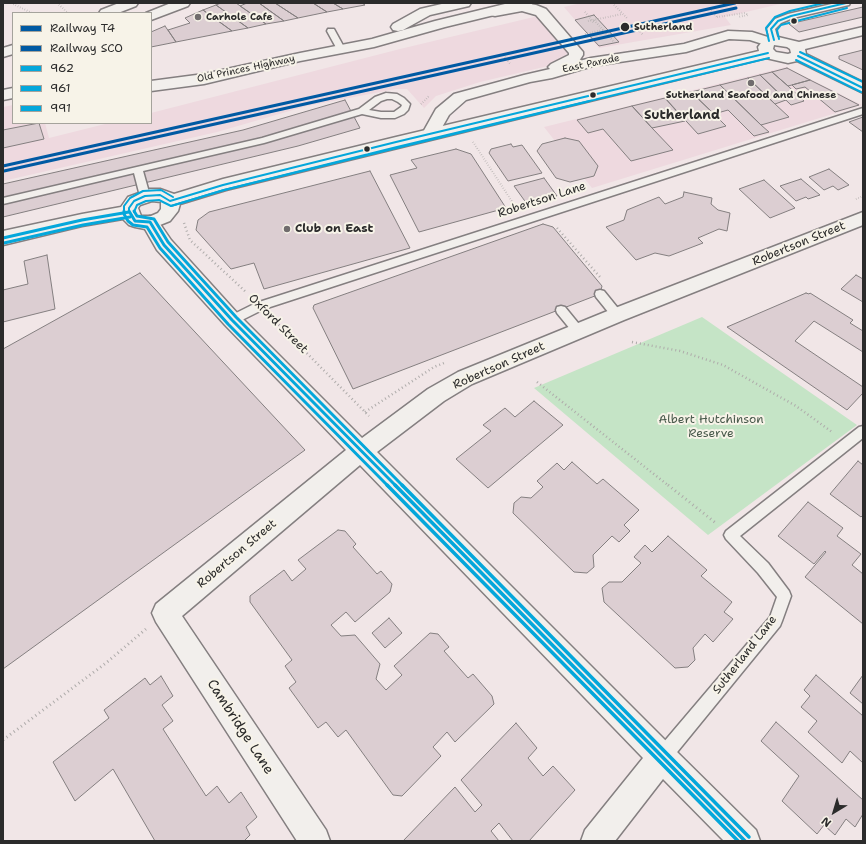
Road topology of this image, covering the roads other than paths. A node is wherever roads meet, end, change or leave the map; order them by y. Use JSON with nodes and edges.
{"nodes":[{"id":1,"x":131,"y":3,"type":"edge"},
{"id":2,"x":183,"y":3,"type":"edge"},
{"id":3,"x":464,"y":3,"type":"edge"},
{"id":4,"x":526,"y":3,"type":"edge"},
{"id":5,"x":846,"y":3,"type":"edge"},
{"id":6,"x":436,"y":9,"type":"junction"},
{"id":7,"x":108,"y":12,"type":"edge"},
{"id":8,"x":152,"y":16,"type":"edge"},
{"id":9,"x":472,"y":16,"type":"junction"},
{"id":10,"x":331,"y":31,"type":"dead end"},
{"id":11,"x":863,"y":31,"type":"edge"},
{"id":12,"x":580,"y":43,"type":"junction"},
{"id":13,"x":770,"y":45,"type":"junction"},
{"id":14,"x":341,"y":49,"type":"junction"},
{"id":15,"x":797,"y":52,"type":"junction"},
{"id":16,"x":633,"y":56,"type":"junction"},
{"id":17,"x":529,"y":78,"type":"junction"},
{"id":18,"x":152,"y":86,"type":"edge"},
{"id":19,"x":863,"y":88,"type":"edge"},
{"id":20,"x":362,"y":111,"type":"dead end"},
{"id":21,"x":863,"y":111,"type":"edge"},
{"id":22,"x":430,"y":134,"type":"junction"},
{"id":23,"x":138,"y":169,"type":"junction"},
{"id":24,"x":145,"y":196,"type":"junction"},
{"id":25,"x":3,"y":200,"type":"edge"},
{"id":26,"x":170,"y":201,"type":"junction"},
{"id":27,"x":129,"y":212,"type":"junction"},
{"id":28,"x":863,"y":218,"type":"edge"},
{"id":29,"x":150,"y":222,"type":"junction"},
{"id":30,"x":3,"y":235,"type":"edge"},
{"id":31,"x":600,"y":294,"type":"dead end"},
{"id":32,"x":561,"y":310,"type":"dead end"},
{"id":33,"x":617,"y":315,"type":"junction"},
{"id":34,"x":232,"y":320,"type":"junction"},
{"id":35,"x":578,"y":332,"type":"junction"},
{"id":36,"x":860,"y":434,"type":"edge"},
{"id":37,"x":362,"y":451,"type":"junction"},
{"id":38,"x":165,"y":613,"type":"joint"},
{"id":39,"x":663,"y":756,"type":"junction"},
{"id":40,"x":316,"y":841,"type":"edge"},
{"id":41,"x":596,"y":841,"type":"edge"},
{"id":42,"x":745,"y":841,"type":"edge"}],
"edges":[{"from":1,"to":7,"type":"street"},
{"from":2,"to":8,"type":"street"},
{"from":3,"to":6,"type":"street","name":"Old Princes Highway"},
{"from":4,"to":9,"type":"street","name":"Old Princes Highway"},
{"from":5,"to":13,"type":"lane"},
{"from":6,"to":9,"type":"street"},
{"from":6,"to":14,"type":"street","name":"Old Princes Highway"},
{"from":9,"to":12,"type":"street"},
{"from":9,"to":14,"type":"street","name":"Old Princes Highway"},
{"from":10,"to":14,"type":"lane"},
{"from":11,"to":15,"type":"street"},
{"from":12,"to":16,"type":"street"},
{"from":12,"to":17,"type":"street"},
{"from":13,"to":15,"type":"street","name":"East Parade"},
{"from":13,"to":16,"type":"street","name":"East Parade"},
{"from":13,"to":22,"type":"street"},
{"from":14,"to":18,"type":"street","name":"Old Princes Highway"},
{"from":15,"to":19,"type":"street"},
{"from":16,"to":17,"type":"street","name":"East Parade"},
{"from":17,"to":22,"type":"street","name":"East Parade"},
{"from":20,"to":23,"type":"lane"},
{"from":21,"to":34,"type":"lane","name":"Robertson Lane"},
{"from":22,"to":26,"type":"street"},
{"from":23,"to":24,"type":"lane"},
{"from":23,"to":25,"type":"lane"},
{"from":24,"to":26,"type":"street"},
{"from":24,"to":27,"type":"street"},
{"from":26,"to":29,"type":"street"},
{"from":27,"to":29,"type":"street"},
{"from":27,"to":30,"type":"street"},
{"from":28,"to":33,"type":"street","name":"Robertson Street"},
{"from":29,"to":34,"type":"street"},
{"from":31,"to":33,"type":"lane"},
{"from":32,"to":35,"type":"lane"},
{"from":33,"to":35,"type":"street","name":"Robertson Street"},
{"from":34,"to":37,"type":"street"},
{"from":35,"to":37,"type":"street","name":"Robertson Street"},
{"from":36,"to":39,"type":"lane","name":"Sutherland Lane"},
{"from":37,"to":38,"type":"street","name":"Robertson Street"},
{"from":37,"to":39,"type":"street"},
{"from":38,"to":40,"type":"street","name":"Cambridge Lane"},
{"from":39,"to":41,"type":"street"},
{"from":39,"to":42,"type":"street"}]}
